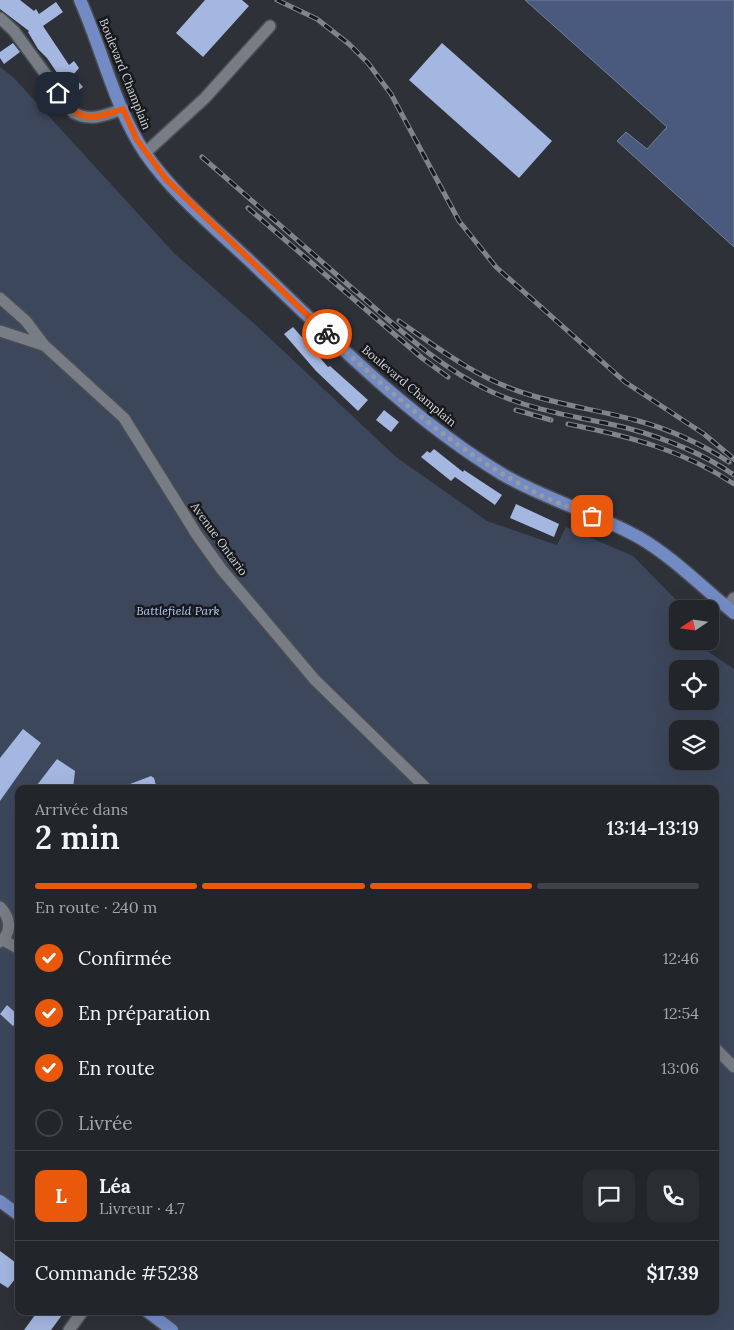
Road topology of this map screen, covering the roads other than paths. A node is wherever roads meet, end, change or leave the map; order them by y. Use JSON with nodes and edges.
{"nodes":[{"id":1,"x":80,"y":0,"type":"edge"},
{"id":2,"x":0,"y":18,"type":"edge"},
{"id":3,"x":270,"y":26,"type":"dead end"},
{"id":4,"x":123,"y":109,"type":"junction"},
{"id":5,"x":145,"y":153,"type":"junction"},
{"id":6,"x":0,"y":298,"type":"edge"},
{"id":7,"x":0,"y":331,"type":"edge"},
{"id":8,"x":44,"y":345,"type":"junction"},
{"id":9,"x":732,"y":606,"type":"edge"},
{"id":10,"x":423,"y":785,"type":"edge"},
{"id":11,"x":0,"y":907,"type":"edge"},
{"id":12,"x":2,"y":941,"type":"edge"},
{"id":13,"x":15,"y":947,"type":"edge"},
{"id":14,"x":719,"y":1052,"type":"edge"},
{"id":15,"x":734,"y":1067,"type":"edge"},
{"id":16,"x":0,"y":1201,"type":"edge"},
{"id":17,"x":15,"y":1212,"type":"edge"},
{"id":18,"x":80,"y":1315,"type":"edge"},
{"id":19,"x":152,"y":1315,"type":"edge"},
{"id":20,"x":70,"y":1330,"type":"edge"},
{"id":21,"x":172,"y":1330,"type":"edge"}],
"edges":[{"from":1,"to":4,"type":"main road","name":"Boulevard Champlain"},
{"from":2,"to":4,"type":"street"},
{"from":3,"to":5,"type":"street"},
{"from":4,"to":5,"type":"main road","name":"Boulevard Champlain"},
{"from":5,"to":9,"type":"main road","name":"Boulevard Champlain"},
{"from":6,"to":8,"type":"street","name":"Avenue Ontario"},
{"from":7,"to":8,"type":"street"},
{"from":8,"to":10,"type":"street","name":"Avenue Ontario"},
{"from":11,"to":12,"type":"street"},
{"from":12,"to":13,"type":"street"},
{"from":14,"to":15,"type":"street"},
{"from":16,"to":17,"type":"main road"},
{"from":18,"to":20,"type":"street"},
{"from":19,"to":21,"type":"main road"}]}
